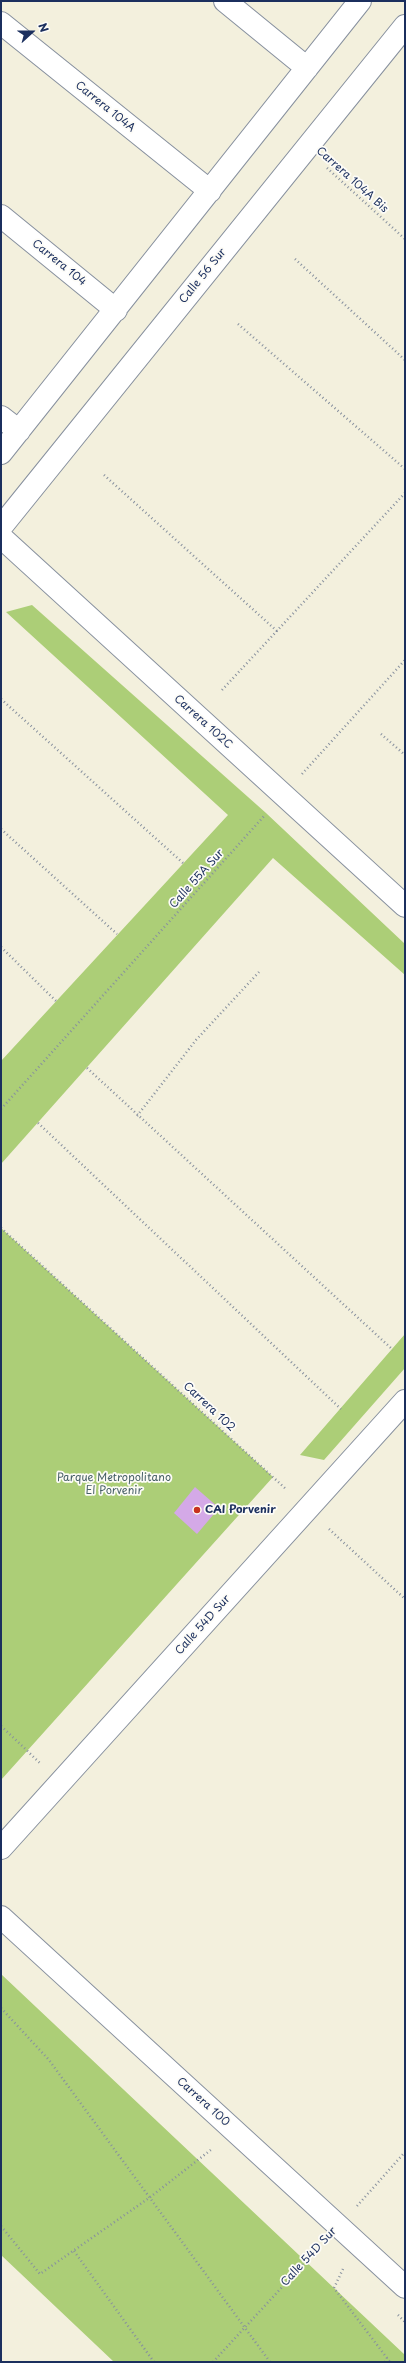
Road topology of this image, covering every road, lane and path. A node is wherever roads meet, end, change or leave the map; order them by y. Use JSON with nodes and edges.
{"nodes":[{"id":1,"x":225,"y":1,"type":"edge"},
{"id":2,"x":360,"y":1,"type":"edge"},
{"id":3,"x":1,"y":23,"type":"edge"},
{"id":4,"x":405,"y":26,"type":"edge"},
{"id":5,"x":307,"y":68,"type":"junction"},
{"id":6,"x":306,"y":149,"type":"junction"},
{"id":7,"x":210,"y":191,"type":"junction"},
{"id":8,"x":1,"y":216,"type":"edge"},
{"id":9,"x":405,"y":239,"type":"edge"},
{"id":10,"x":295,"y":259,"type":"dead end"},
{"id":11,"x":116,"y":310,"type":"junction"},
{"id":12,"x":238,"y":324,"type":"dead end"},
{"id":13,"x":405,"y":360,"type":"edge"},
{"id":14,"x":1,"y":417,"type":"edge"},
{"id":15,"x":19,"y":431,"type":"junction"},
{"id":16,"x":1,"y":453,"type":"edge"},
{"id":17,"x":405,"y":469,"type":"edge"},
{"id":18,"x":104,"y":476,"type":"dead end"},
{"id":19,"x":405,"y":493,"type":"edge"},
{"id":20,"x":1,"y":527,"type":"edge"},
{"id":21,"x":1,"y":537,"type":"edge"},
{"id":22,"x":278,"y":632,"type":"junction"},
{"id":23,"x":405,"y":660,"type":"edge"},
{"id":24,"x":222,"y":690,"type":"dead end"},
{"id":25,"x":1,"y":699,"type":"edge"},
{"id":26,"x":381,"y":734,"type":"dead end"},
{"id":27,"x":405,"y":755,"type":"edge"},
{"id":28,"x":283,"y":795,"type":"junction"},
{"id":29,"x":1,"y":829,"type":"edge"},
{"id":30,"x":183,"y":863,"type":"dead end"},
{"id":31,"x":405,"y":906,"type":"edge"},
{"id":32,"x":117,"y":934,"type":"dead end"},
{"id":33,"x":1,"y":947,"type":"edge"},
{"id":34,"x":259,"y":972,"type":"dead end"},
{"id":35,"x":58,"y":1003,"type":"dead end"},
{"id":36,"x":87,"y":1068,"type":"dead end"},
{"id":37,"x":1,"y":1109,"type":"edge"},
{"id":38,"x":137,"y":1116,"type":"junction"},
{"id":39,"x":38,"y":1123,"type":"dead end"},
{"id":40,"x":1,"y":1228,"type":"edge"},
{"id":41,"x":393,"y":1350,"type":"dead end"},
{"id":42,"x":405,"y":1401,"type":"edge"},
{"id":43,"x":341,"y":1409,"type":"dead end"},
{"id":44,"x":308,"y":1510,"type":"junction"},
{"id":45,"x":405,"y":1599,"type":"edge"},
{"id":46,"x":1,"y":1726,"type":"edge"},
{"id":47,"x":60,"y":1783,"type":"junction"},
{"id":48,"x":1,"y":1848,"type":"edge"},
{"id":49,"x":1,"y":1917,"type":"edge"},
{"id":50,"x":1,"y":2008,"type":"edge"},
{"id":51,"x":239,"y":2134,"type":"junction"},
{"id":52,"x":405,"y":2152,"type":"edge"},
{"id":53,"x":149,"y":2198,"type":"junction"},
{"id":54,"x":1,"y":2226,"type":"edge"},
{"id":55,"x":338,"y":2226,"type":"junction"},
{"id":56,"x":356,"y":2242,"type":"junction"},
{"id":57,"x":74,"y":2251,"type":"junction"},
{"id":58,"x":405,"y":2287,"type":"edge"},
{"id":59,"x":244,"y":2328,"type":"junction"},
{"id":60,"x":387,"y":2358,"type":"junction"},
{"id":61,"x":154,"y":2362,"type":"edge"},
{"id":62,"x":213,"y":2362,"type":"edge"},
{"id":63,"x":270,"y":2362,"type":"edge"},
{"id":64,"x":384,"y":2362,"type":"edge"},
{"id":65,"x":390,"y":2362,"type":"edge"}],
"edges":[{"from":1,"to":5,"type":"street"},
{"from":2,"to":5,"type":"street"},
{"from":3,"to":7,"type":"street","name":"Carrera 104A"},
{"from":4,"to":6,"type":"street","name":"Calle 56 Sur"},
{"from":5,"to":7,"type":"street"},
{"from":6,"to":9,"type":"path","name":"Carrera 104A Bis"},
{"from":6,"to":20,"type":"street","name":"Calle 56 Sur"},
{"from":7,"to":11,"type":"street"},
{"from":8,"to":11,"type":"street","name":"Carrera 104"},
{"from":10,"to":13,"type":"path"},
{"from":11,"to":15,"type":"street"},
{"from":12,"to":17,"type":"path"},
{"from":14,"to":15,"type":"street"},
{"from":15,"to":16,"type":"street"},
{"from":18,"to":22,"type":"path"},
{"from":19,"to":22,"type":"path"},
{"from":21,"to":28,"type":"street","name":"Carrera 102C"},
{"from":22,"to":24,"type":"path"},
{"from":23,"to":28,"type":"path","name":"Calle 55A Sur"},
{"from":25,"to":30,"type":"path"},
{"from":26,"to":27,"type":"path"},
{"from":28,"to":31,"type":"street","name":"Carrera 102C"},
{"from":28,"to":37,"type":"path","name":"Calle 55A Sur"},
{"from":29,"to":32,"type":"path"},
{"from":33,"to":35,"type":"path"},
{"from":34,"to":38,"type":"path"},
{"from":36,"to":38,"type":"path"},
{"from":38,"to":41,"type":"path"},
{"from":39,"to":43,"type":"path"},
{"from":40,"to":44,"type":"path","name":"Carrera 102"},
{"from":42,"to":44,"type":"street","name":"Calle 54D Sur"},
{"from":44,"to":45,"type":"path","name":"Carrera 102"},
{"from":44,"to":47,"type":"street","name":"Calle 54D Sur"},
{"from":46,"to":47,"type":"path"},
{"from":47,"to":48,"type":"street","name":"Calle 54D Sur"},
{"from":49,"to":51,"type":"street","name":"Carrera 100"},
{"from":50,"to":53,"type":"path"},
{"from":51,"to":53,"type":"path"},
{"from":51,"to":55,"type":"street","name":"Carrera 100"},
{"from":52,"to":55,"type":"path","name":"Calle 54D Sur"},
{"from":53,"to":57,"type":"path"},
{"from":53,"to":59,"type":"path"},
{"from":54,"to":57,"type":"path"},
{"from":55,"to":56,"type":"street","name":"Carrera 100"},
{"from":55,"to":59,"type":"path","name":"Calle 54D Sur"},
{"from":56,"to":58,"type":"street","name":"Carrera 100"},
{"from":56,"to":60,"type":"path"},
{"from":57,"to":61,"type":"path"},
{"from":59,"to":62,"type":"path","name":"Calle 54D Sur"},
{"from":59,"to":63,"type":"path"},
{"from":60,"to":64,"type":"path"},
{"from":60,"to":65,"type":"path"}]}
